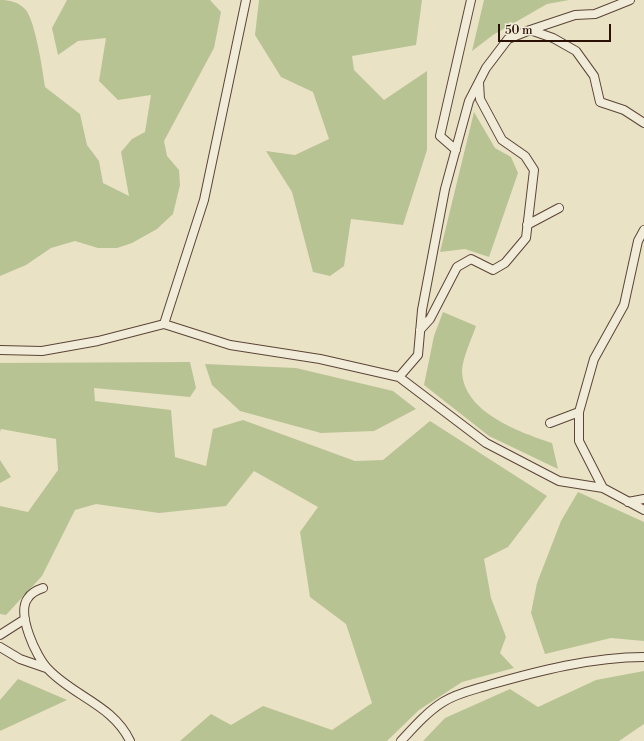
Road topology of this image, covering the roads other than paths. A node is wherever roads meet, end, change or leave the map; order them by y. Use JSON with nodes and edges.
{"nodes":[{"id":1,"x":246,"y":0,"type":"edge"},
{"id":2,"x":471,"y":0,"type":"edge"},
{"id":3,"x":630,"y":0,"type":"edge"},
{"id":4,"x":530,"y":30,"type":"junction"},
{"id":5,"x":479,"y":82,"type":"junction"},
{"id":6,"x":644,"y":123,"type":"edge"},
{"id":7,"x":456,"y":150,"type":"junction"},
{"id":8,"x":559,"y":208,"type":"dead end"},
{"id":9,"x":527,"y":225,"type":"junction"},
{"id":10,"x":644,"y":230,"type":"edge"},
{"id":11,"x":164,"y":324,"type":"junction"},
{"id":12,"x":420,"y":330,"type":"junction"},
{"id":13,"x":0,"y":350,"type":"edge"},
{"id":14,"x":399,"y":377,"type":"junction"},
{"id":15,"x":579,"y":412,"type":"junction"},
{"id":16,"x":550,"y":424,"type":"dead end"},
{"id":17,"x":603,"y":488,"type":"junction"},
{"id":18,"x":644,"y":498,"type":"edge"},
{"id":19,"x":628,"y":502,"type":"junction"},
{"id":20,"x":644,"y":510,"type":"edge"},
{"id":21,"x":43,"y":588,"type":"dead end"},
{"id":22,"x":25,"y":619,"type":"junction"},
{"id":23,"x":0,"y":636,"type":"edge"},
{"id":24,"x":0,"y":647,"type":"edge"},
{"id":25,"x":644,"y":657,"type":"edge"},
{"id":26,"x":46,"y":668,"type":"junction"},
{"id":27,"x":130,"y":741,"type":"edge"},
{"id":28,"x":401,"y":741,"type":"edge"}],
"edges":[{"from":1,"to":11,"type":"lane"},
{"from":2,"to":7,"type":"lane"},
{"from":3,"to":4,"type":"lane"},
{"from":4,"to":5,"type":"lane"},
{"from":4,"to":6,"type":"lane"},
{"from":5,"to":7,"type":"lane"},
{"from":5,"to":9,"type":"lane"},
{"from":7,"to":12,"type":"lane"},
{"from":8,"to":9,"type":"lane"},
{"from":9,"to":12,"type":"lane"},
{"from":10,"to":15,"type":"lane"},
{"from":11,"to":13,"type":"lane"},
{"from":11,"to":14,"type":"lane"},
{"from":12,"to":14,"type":"lane"},
{"from":14,"to":17,"type":"lane"},
{"from":15,"to":16,"type":"lane"},
{"from":15,"to":17,"type":"lane"},
{"from":17,"to":19,"type":"lane"},
{"from":18,"to":19,"type":"lane"},
{"from":19,"to":20,"type":"lane"},
{"from":21,"to":22,"type":"lane"},
{"from":22,"to":23,"type":"lane"},
{"from":22,"to":26,"type":"lane"},
{"from":24,"to":26,"type":"lane"},
{"from":25,"to":28,"type":"lane"},
{"from":26,"to":27,"type":"lane"}]}
